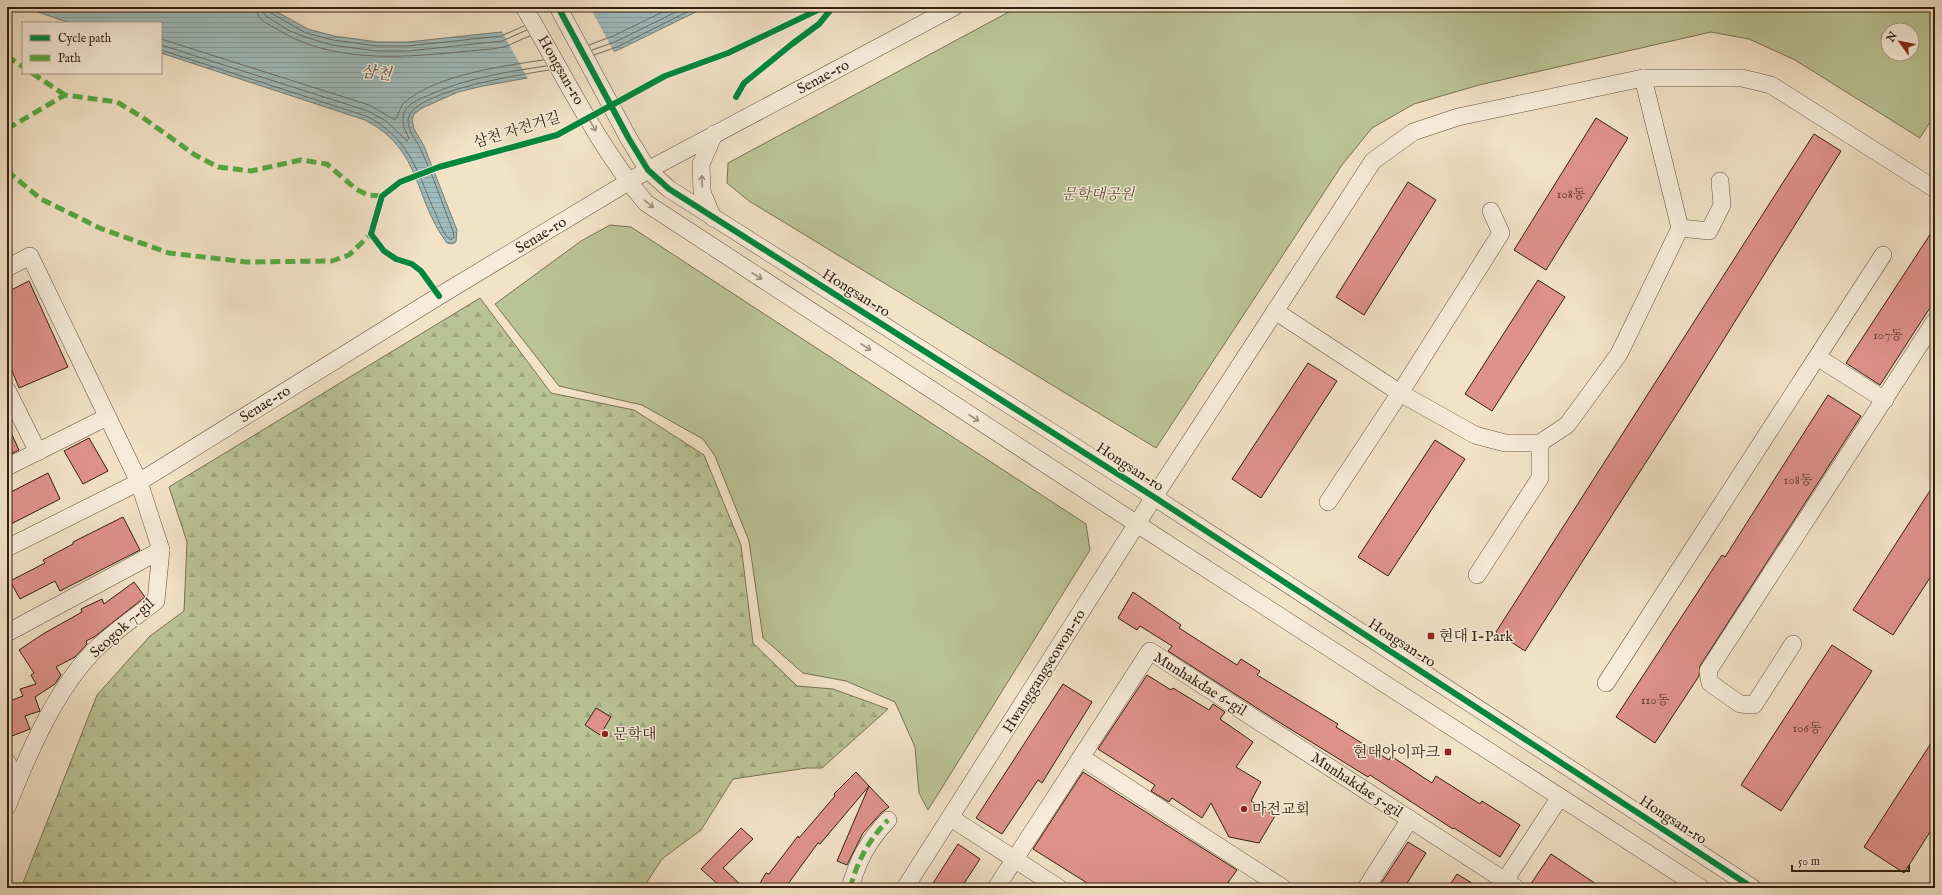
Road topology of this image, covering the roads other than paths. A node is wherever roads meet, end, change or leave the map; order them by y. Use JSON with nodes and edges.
{"nodes":[{"id":1,"x":524,"y":7,"type":"edge"},
{"id":2,"x":558,"y":7,"type":"edge"},
{"id":3,"x":954,"y":7,"type":"edge"},
{"id":4,"x":1643,"y":78,"type":"junction"},
{"id":5,"x":714,"y":134,"type":"junction"},
{"id":6,"x":648,"y":170,"type":"junction"},
{"id":7,"x":1720,"y":181,"type":"dead end"},
{"id":8,"x":628,"y":182,"type":"junction"},
{"id":9,"x":1935,"y":189,"type":"edge"},
{"id":10,"x":1492,"y":211,"type":"dead end"},
{"id":11,"x":713,"y":218,"type":"junction"},
{"id":12,"x":1680,"y":228,"type":"junction"},
{"id":13,"x":1883,"y":255,"type":"dead end"},
{"id":14,"x":7,"y":268,"type":"edge"},
{"id":15,"x":1275,"y":311,"type":"junction"},
{"id":16,"x":1935,"y":321,"type":"edge"},
{"id":17,"x":1817,"y":358,"type":"junction"},
{"id":18,"x":7,"y":390,"type":"edge"},
{"id":19,"x":1400,"y":393,"type":"junction"},
{"id":20,"x":1885,"y":400,"type":"junction"},
{"id":21,"x":107,"y":417,"type":"junction"},
{"id":22,"x":1540,"y":443,"type":"junction"},
{"id":23,"x":38,"y":452,"type":"junction"},
{"id":24,"x":7,"y":467,"type":"edge"},
{"id":25,"x":139,"y":482,"type":"junction"},
{"id":26,"x":1154,"y":497,"type":"junction"},
{"id":27,"x":1328,"y":502,"type":"dead end"},
{"id":28,"x":1137,"y":524,"type":"junction"},
{"id":29,"x":7,"y":548,"type":"edge"},
{"id":30,"x":161,"y":550,"type":"junction"},
{"id":31,"x":1478,"y":575,"type":"dead end"},
{"id":32,"x":7,"y":633,"type":"edge"},
{"id":33,"x":1794,"y":644,"type":"dead end"},
{"id":34,"x":1606,"y":683,"type":"dead end"},
{"id":35,"x":1275,"y":732,"type":"joint"},
{"id":36,"x":1081,"y":757,"type":"junction"},
{"id":37,"x":7,"y":762,"type":"edge"},
{"id":38,"x":17,"y":782,"type":"junction"},
{"id":39,"x":1560,"y":797,"type":"junction"},
{"id":40,"x":7,"y":806,"type":"edge"},
{"id":41,"x":951,"y":818,"type":"junction"},
{"id":42,"x":1410,"y":819,"type":"junction"},
{"id":43,"x":888,"y":820,"type":"dead end"},
{"id":44,"x":1015,"y":860,"type":"junction"},
{"id":45,"x":1507,"y":885,"type":"edge"},
{"id":46,"x":850,"y":888,"type":"edge"},
{"id":47,"x":905,"y":888,"type":"edge"},
{"id":48,"x":996,"y":888,"type":"edge"},
{"id":49,"x":1059,"y":888,"type":"edge"},
{"id":50,"x":1283,"y":888,"type":"edge"},
{"id":51,"x":1366,"y":888,"type":"edge"},
{"id":52,"x":1702,"y":888,"type":"edge"},
{"id":53,"x":1753,"y":888,"type":"edge"}],
"edges":[{"from":1,"to":8,"type":"street","name":"Hongsan-ro","one_way":true},
{"from":2,"to":6,"type":"street","name":"Hongsan-ro"},
{"from":3,"to":5,"type":"street","name":"Senae-ro"},
{"from":4,"to":9,"type":"street","name":"Hwanggangseowon-ro"},
{"from":4,"to":12,"type":"street"},
{"from":4,"to":15,"type":"street","name":"Hwanggangseowon-ro"},
{"from":5,"to":6,"type":"street","name":"Senae-ro"},
{"from":11,"to":5,"type":"street","one_way":true},
{"from":6,"to":8,"type":"street","name":"Senae-ro"},
{"from":6,"to":11,"type":"street","name":"Hongsan-ro"},
{"from":7,"to":12,"type":"street"},
{"from":8,"to":25,"type":"street","name":"Senae-ro"},
{"from":8,"to":28,"type":"street","name":"Hongsan-ro","one_way":true},
{"from":10,"to":19,"type":"street"},
{"from":11,"to":26,"type":"street","name":"Hongsan-ro"},
{"from":12,"to":22,"type":"street"},
{"from":13,"to":17,"type":"street"},
{"from":14,"to":21,"type":"street"},
{"from":15,"to":19,"type":"street"},
{"from":15,"to":26,"type":"street","name":"Hwanggangseowon-ro"},
{"from":16,"to":20,"type":"street"},
{"from":17,"to":20,"type":"street"},
{"from":17,"to":34,"type":"street"},
{"from":18,"to":23,"type":"street"},
{"from":19,"to":22,"type":"street"},
{"from":19,"to":27,"type":"street"},
{"from":20,"to":33,"type":"street"},
{"from":21,"to":23,"type":"street"},
{"from":21,"to":25,"type":"street"},
{"from":22,"to":31,"type":"street"},
{"from":23,"to":24,"type":"street"},
{"from":25,"to":29,"type":"street","name":"Senae-ro"},
{"from":25,"to":30,"type":"street","name":"Seogok 7-gil"},
{"from":26,"to":28,"type":"street","name":"Hwanggangseowon-ro"},
{"from":26,"to":53,"type":"street","name":"Hongsan-ro"},
{"from":28,"to":39,"type":"street","name":"Hongsan-ro"},
{"from":28,"to":41,"type":"street","name":"Hwanggangseowon-ro"},
{"from":30,"to":32,"type":"street"},
{"from":30,"to":38,"type":"street","name":"Seogok 7-gil"},
{"from":35,"to":36,"type":"street","name":"Munhakdae 6-gil"},
{"from":35,"to":42,"type":"street","name":"Munhakdae 5-gil"},
{"from":36,"to":44,"type":"street","name":"Munhakdae 6-gil"},
{"from":36,"to":50,"type":"street"},
{"from":37,"to":38,"type":"street"},
{"from":38,"to":40,"type":"street","name":"Seogok 7-gil"},
{"from":39,"to":45,"type":"street"},
{"from":39,"to":52,"type":"street","name":"Hongsan-ro"},
{"from":41,"to":44,"type":"street"},
{"from":41,"to":47,"type":"street","name":"Hwanggangseowon-ro"},
{"from":42,"to":45,"type":"street"},
{"from":42,"to":51,"type":"street","name":"Munhakdae 5-gil"},
{"from":43,"to":46,"type":"street"},
{"from":44,"to":48,"type":"street","name":"Munhakdae 6-gil"},
{"from":44,"to":49,"type":"street"}]}
